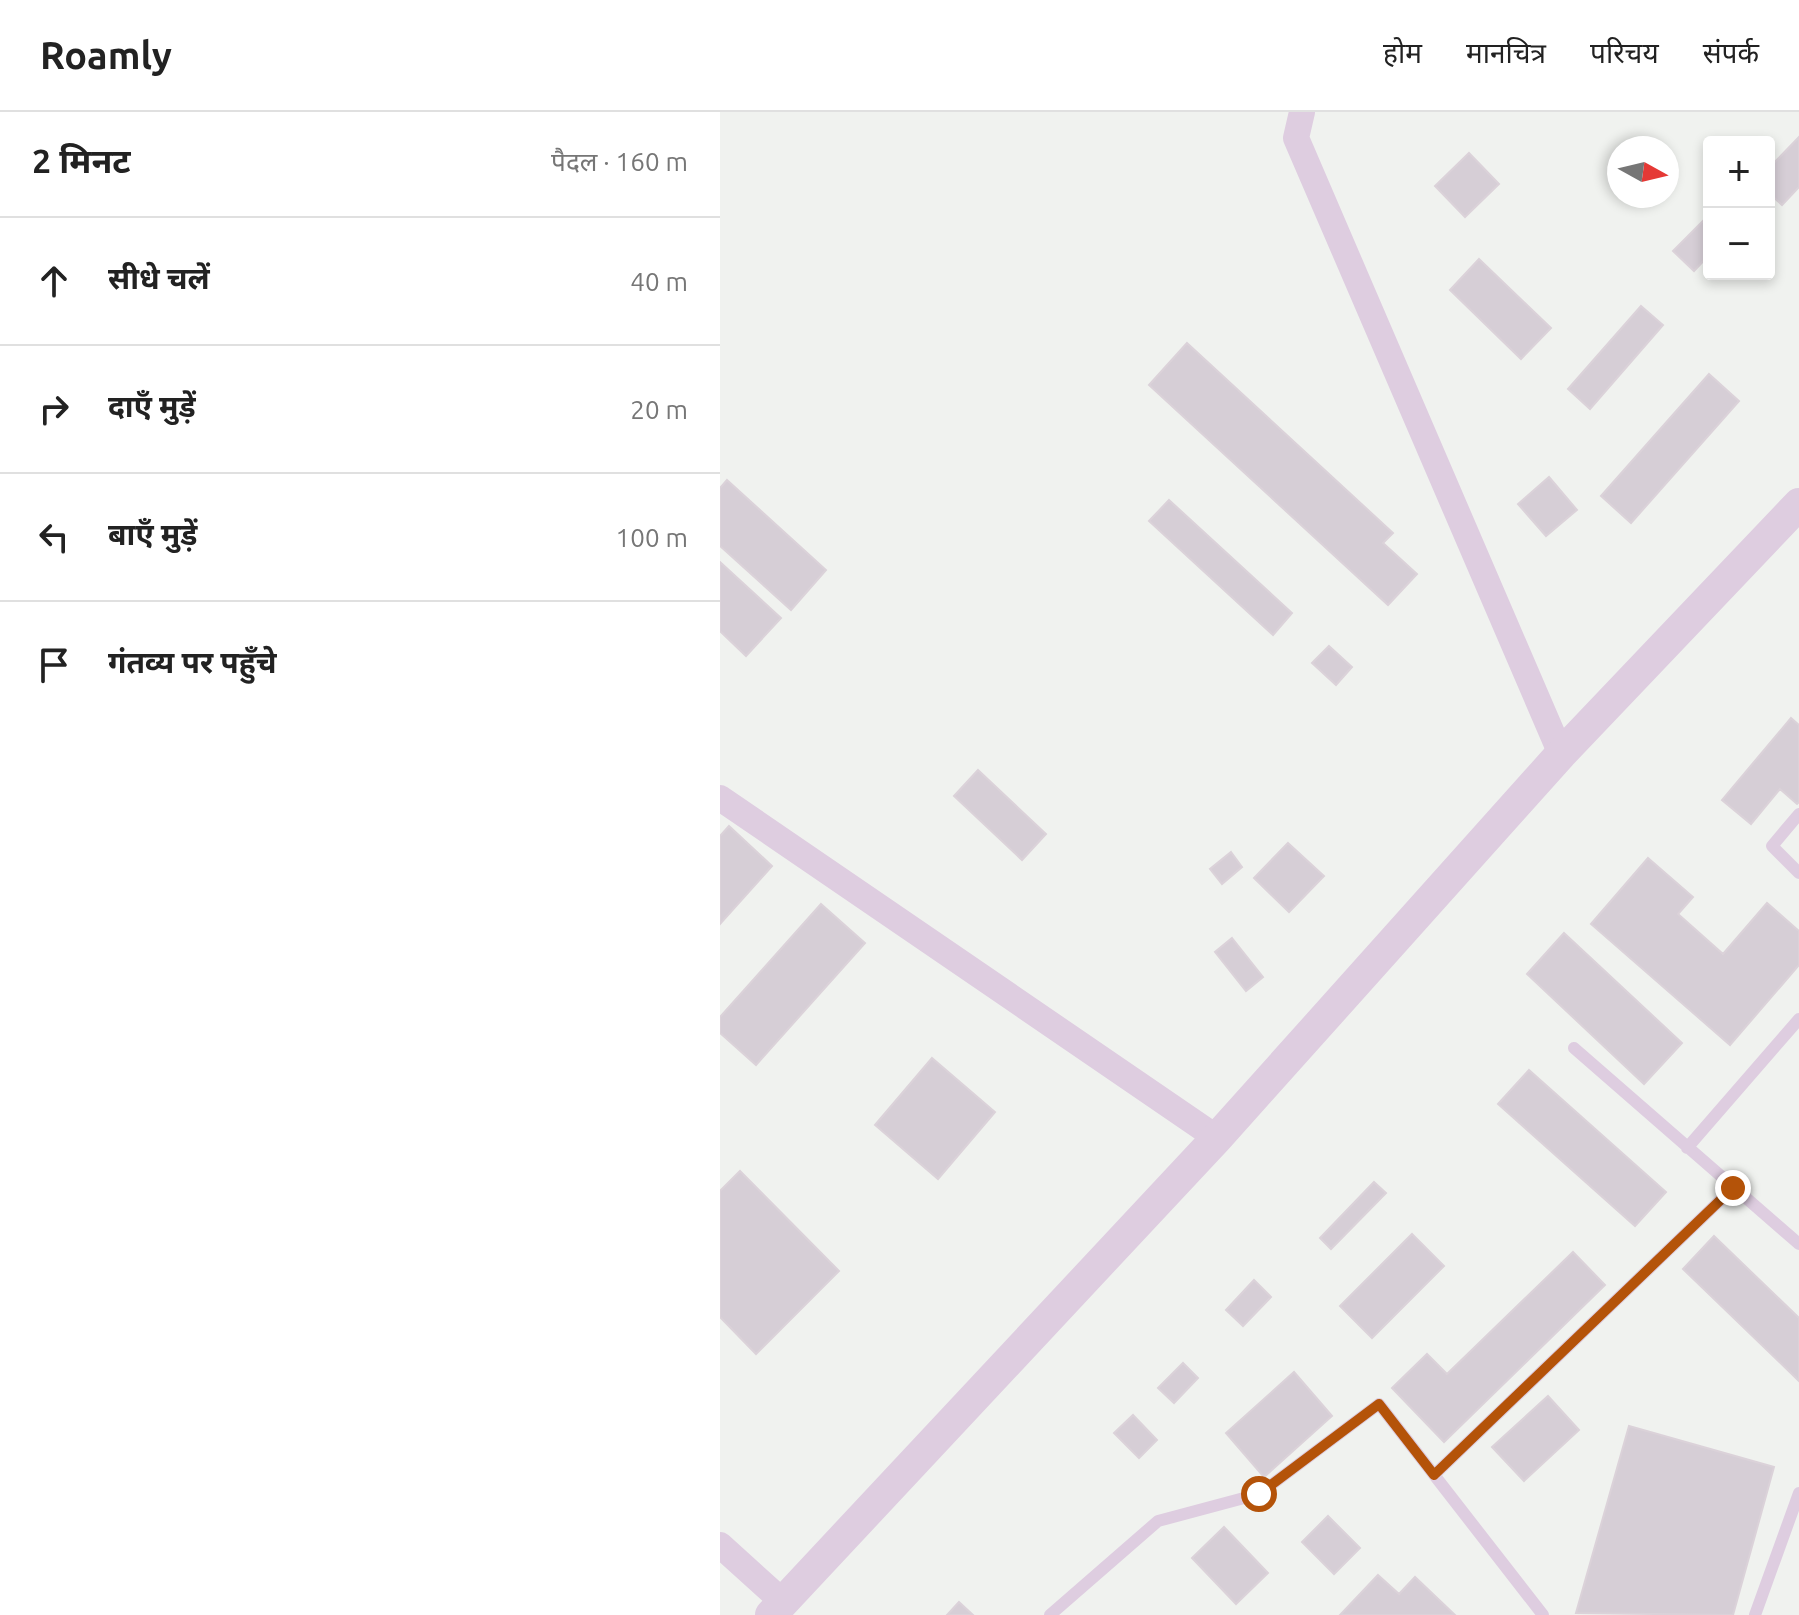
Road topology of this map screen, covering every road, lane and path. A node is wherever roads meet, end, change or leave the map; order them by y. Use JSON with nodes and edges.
{"nodes":[{"id":1,"x":1302,"y":112,"type":"edge"},
{"id":2,"x":1799,"y":504,"type":"edge"},
{"id":3,"x":1561,"y":754,"type":"junction"},
{"id":4,"x":720,"y":798,"type":"edge"},
{"id":5,"x":1799,"y":814,"type":"edge"},
{"id":6,"x":1799,"y":873,"type":"edge"},
{"id":7,"x":1799,"y":1019,"type":"edge"},
{"id":8,"x":1574,"y":1048,"type":"dead end"},
{"id":9,"x":1217,"y":1138,"type":"junction"},
{"id":10,"x":1687,"y":1148,"type":"junction"},
{"id":11,"x":1733,"y":1188,"type":"junction"},
{"id":12,"x":1799,"y":1244,"type":"edge"},
{"id":13,"x":1434,"y":1475,"type":"junction"},
{"id":14,"x":1799,"y":1493,"type":"edge"},
{"id":15,"x":720,"y":1545,"type":"edge"},
{"id":16,"x":777,"y":1609,"type":"edge"},
{"id":17,"x":1050,"y":1615,"type":"edge"},
{"id":18,"x":1543,"y":1615,"type":"edge"},
{"id":19,"x":1755,"y":1615,"type":"edge"}],
"edges":[{"from":1,"to":3,"type":"street"},
{"from":2,"to":3,"type":"street"},
{"from":3,"to":9,"type":"street"},
{"from":4,"to":9,"type":"street"},
{"from":5,"to":6,"type":"lane"},
{"from":7,"to":10,"type":"lane"},
{"from":8,"to":10,"type":"lane"},
{"from":9,"to":16,"type":"street"},
{"from":10,"to":11,"type":"lane"},
{"from":11,"to":12,"type":"lane"},
{"from":11,"to":13,"type":"lane"},
{"from":13,"to":17,"type":"lane"},
{"from":13,"to":18,"type":"lane"},
{"from":14,"to":19,"type":"lane"},
{"from":15,"to":16,"type":"street"}]}
